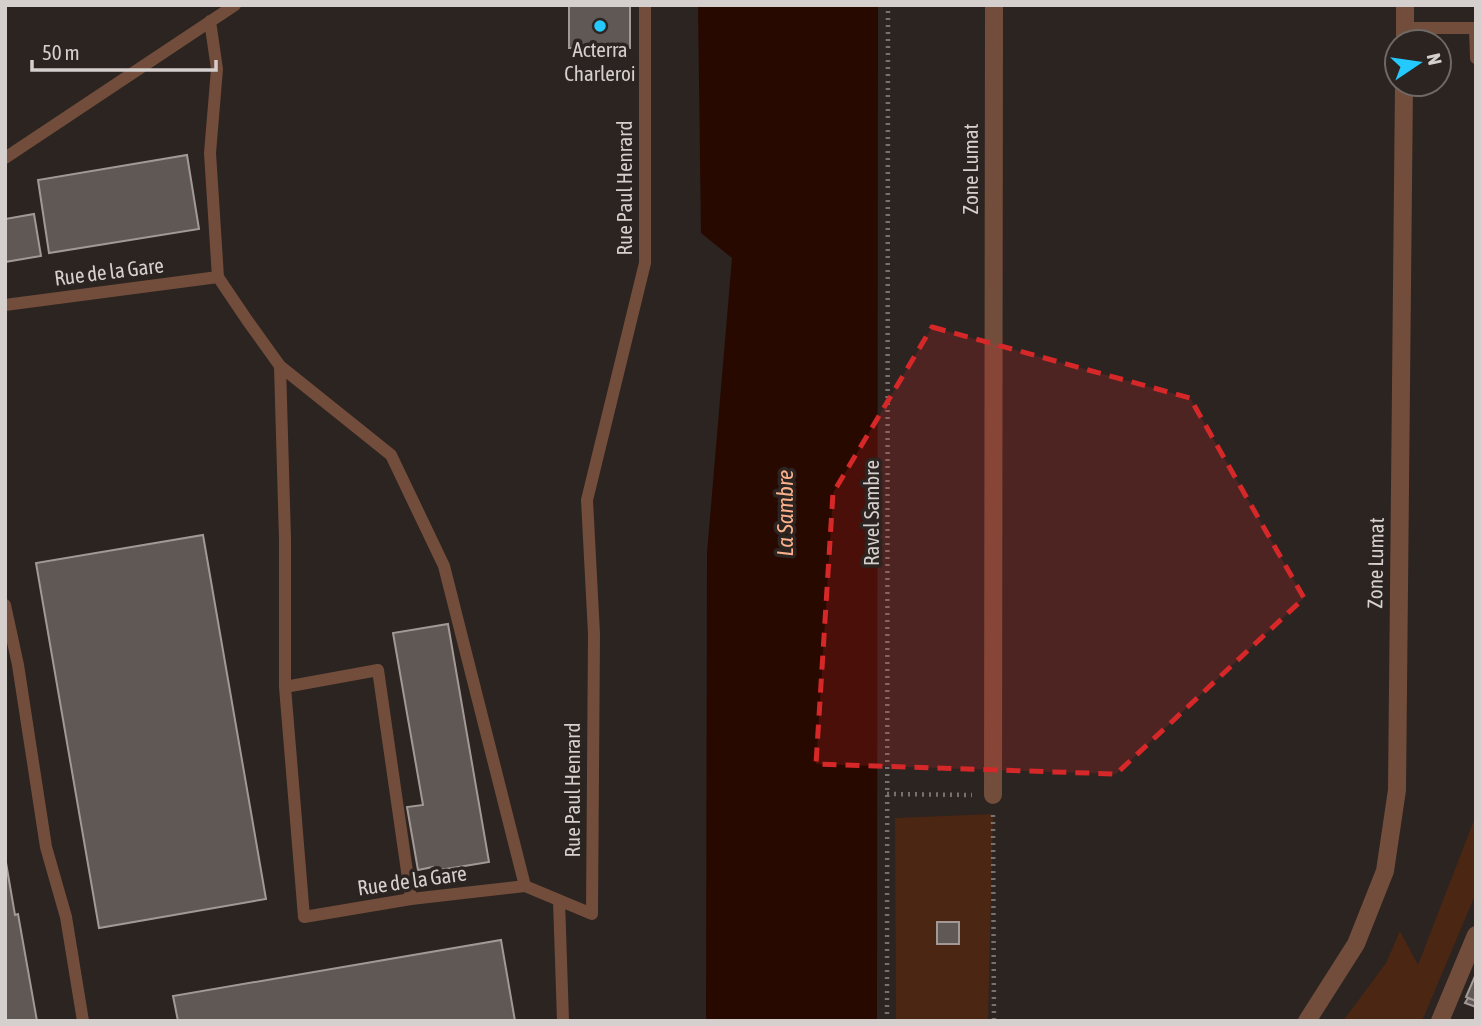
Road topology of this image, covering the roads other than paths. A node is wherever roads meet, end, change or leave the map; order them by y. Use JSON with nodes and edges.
{"nodes":[{"id":1,"x":235,"y":5,"type":"edge"},
{"id":2,"x":645,"y":5,"type":"edge"},
{"id":3,"x":994,"y":5,"type":"edge"},
{"id":4,"x":1405,"y":5,"type":"edge"},
{"id":5,"x":210,"y":21,"type":"junction"},
{"id":6,"x":1405,"y":28,"type":"edge"},
{"id":7,"x":1475,"y":28,"type":"edge"},
{"id":8,"x":1453,"y":30,"type":"edge"},
{"id":9,"x":1476,"y":58,"type":"edge"},
{"id":10,"x":1404,"y":98,"type":"edge"},
{"id":11,"x":5,"y":158,"type":"edge"},
{"id":12,"x":218,"y":277,"type":"junction"},
{"id":13,"x":5,"y":305,"type":"edge"},
{"id":14,"x":280,"y":366,"type":"junction"},
{"id":15,"x":5,"y":605,"type":"edge"},
{"id":16,"x":285,"y":687,"type":"junction"},
{"id":17,"x":993,"y":795,"type":"road end"},
{"id":18,"x":525,"y":886,"type":"junction"},
{"id":19,"x":411,"y":899,"type":"junction"},
{"id":20,"x":559,"y":900,"type":"junction"},
{"id":21,"x":1476,"y":935,"type":"edge"},
{"id":22,"x":83,"y":1021,"type":"edge"},
{"id":23,"x":563,"y":1021,"type":"edge"},
{"id":24,"x":1307,"y":1021,"type":"edge"},
{"id":25,"x":1440,"y":1021,"type":"edge"}],
"edges":[{"from":1,"to":5,"type":"lane"},
{"from":2,"to":20,"type":"lane","name":"Rue Paul Henrard"},
{"from":3,"to":17,"type":"street","name":"Zone Lumat"},
{"from":4,"to":6,"type":"street"},
{"from":5,"to":11,"type":"lane"},
{"from":5,"to":12,"type":"lane"},
{"from":7,"to":8,"type":"lane"},
{"from":7,"to":9,"type":"lane"},
{"from":10,"to":24,"type":"street","name":"Zone Lumat"},
{"from":12,"to":13,"type":"lane","name":"Rue de la Gare"},
{"from":12,"to":14,"type":"lane"},
{"from":14,"to":16,"type":"lane"},
{"from":14,"to":18,"type":"lane"},
{"from":15,"to":22,"type":"lane"},
{"from":16,"to":19,"type":"lane"},
{"from":16,"to":19,"type":"lane","name":"Rue de la Gare"},
{"from":18,"to":19,"type":"lane","name":"Rue de la Gare"},
{"from":18,"to":20,"type":"lane","name":"Rue Paul Henrard"},
{"from":20,"to":23,"type":"lane"},
{"from":21,"to":25,"type":"street"}]}
